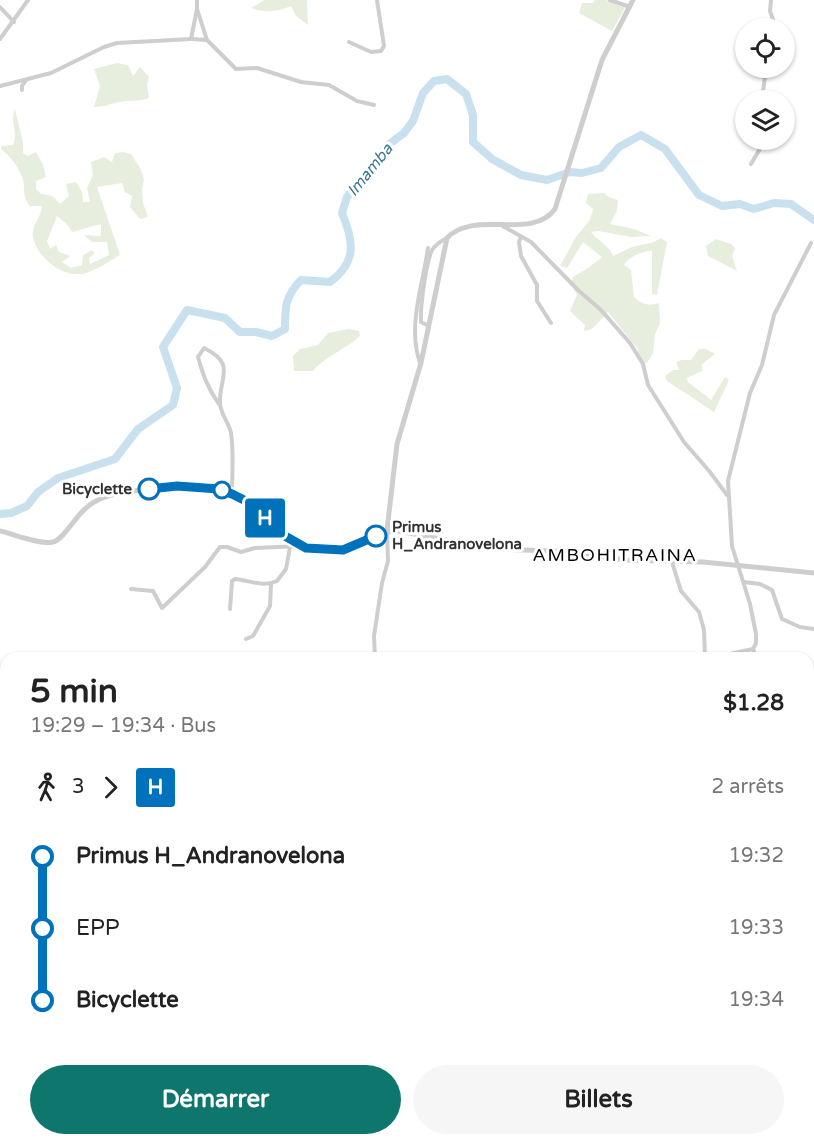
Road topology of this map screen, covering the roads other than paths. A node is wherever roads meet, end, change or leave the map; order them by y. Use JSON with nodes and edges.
{"nodes":[{"id":1,"x":28,"y":0,"type":"edge"},
{"id":2,"x":197,"y":0,"type":"edge"},
{"id":3,"x":377,"y":0,"type":"edge"},
{"id":4,"x":610,"y":0,"type":"edge"},
{"id":5,"x":633,"y":0,"type":"edge"},
{"id":6,"x":771,"y":0,"type":"edge"},
{"id":7,"x":0,"y":7,"type":"edge"},
{"id":8,"x":630,"y":7,"type":"junction"},
{"id":9,"x":197,"y":9,"type":"junction"},
{"id":10,"x":772,"y":18,"type":"edge"},
{"id":11,"x":14,"y":22,"type":"junction"},
{"id":12,"x":0,"y":39,"type":"edge"},
{"id":13,"x":191,"y":39,"type":"junction"},
{"id":14,"x":207,"y":40,"type":"junction"},
{"id":15,"x":349,"y":42,"type":"dead end"},
{"id":16,"x":26,"y":79,"type":"junction"},
{"id":17,"x":0,"y":86,"type":"edge"},
{"id":18,"x":22,"y":90,"type":"dead end"},
{"id":19,"x":374,"y":105,"type":"dead end"},
{"id":20,"x":759,"y":150,"type":"edge"},
{"id":21,"x":751,"y":164,"type":"dead end"},
{"id":22,"x":500,"y":225,"type":"junction"},
{"id":23,"x":521,"y":237,"type":"junction"},
{"id":24,"x":447,"y":238,"type":"junction"},
{"id":25,"x":811,"y":243,"type":"dead end"},
{"id":26,"x":428,"y":248,"type":"dead end"},
{"id":27,"x":551,"y":323,"type":"dead end"},
{"id":28,"x":429,"y":326,"type":"junction"},
{"id":29,"x":421,"y":365,"type":"junction"},
{"id":30,"x":219,"y":404,"type":"junction"},
{"id":31,"x":232,"y":494,"type":"junction"},
{"id":32,"x":728,"y":497,"type":"junction"},
{"id":33,"x":387,"y":530,"type":"junction"},
{"id":34,"x":0,"y":531,"type":"edge"},
{"id":35,"x":302,"y":546,"type":"junction"},
{"id":36,"x":290,"y":547,"type":"junction"},
{"id":37,"x":672,"y":561,"type":"junction"},
{"id":38,"x":739,"y":567,"type":"junction"},
{"id":39,"x":814,"y":573,"type":"edge"},
{"id":40,"x":743,"y":581,"type":"junction"},
{"id":41,"x":271,"y":584,"type":"junction"},
{"id":42,"x":131,"y":589,"type":"dead end"},
{"id":43,"x":230,"y":609,"type":"dead end"},
{"id":44,"x":814,"y":629,"type":"edge"},
{"id":45,"x":246,"y":639,"type":"dead end"},
{"id":46,"x":753,"y":649,"type":"junction"},
{"id":47,"x":375,"y":652,"type":"edge"},
{"id":48,"x":705,"y":652,"type":"edge"},
{"id":49,"x":739,"y":652,"type":"edge"},
{"id":50,"x":755,"y":652,"type":"edge"}],
"edges":[{"from":1,"to":11,"type":"street"},
{"from":2,"to":9,"type":"street"},
{"from":3,"to":15,"type":"street"},
{"from":4,"to":8,"type":"street"},
{"from":5,"to":8,"type":"street"},
{"from":6,"to":10,"type":"street"},
{"from":7,"to":11,"type":"street"},
{"from":8,"to":22,"type":"street"},
{"from":9,"to":13,"type":"street"},
{"from":9,"to":14,"type":"street"},
{"from":11,"to":12,"type":"street"},
{"from":13,"to":14,"type":"street"},
{"from":13,"to":16,"type":"street"},
{"from":14,"to":19,"type":"street"},
{"from":16,"to":17,"type":"street"},
{"from":16,"to":18,"type":"street"},
{"from":20,"to":21,"type":"street"},
{"from":22,"to":23,"type":"street"},
{"from":22,"to":24,"type":"street"},
{"from":23,"to":27,"type":"street"},
{"from":23,"to":32,"type":"street"},
{"from":24,"to":28,"type":"street"},
{"from":24,"to":28,"type":"street"},
{"from":25,"to":32,"type":"street"},
{"from":26,"to":29,"type":"street"},
{"from":28,"to":29,"type":"street"},
{"from":29,"to":33,"type":"street"},
{"from":30,"to":30,"type":"street"},
{"from":30,"to":31,"type":"street"},
{"from":31,"to":34,"type":"street"},
{"from":31,"to":35,"type":"street"},
{"from":32,"to":38,"type":"street"},
{"from":33,"to":35,"type":"street"},
{"from":33,"to":37,"type":"street"},
{"from":33,"to":47,"type":"street"},
{"from":35,"to":36,"type":"street"},
{"from":36,"to":41,"type":"street"},
{"from":36,"to":42,"type":"street"},
{"from":37,"to":38,"type":"street"},
{"from":37,"to":48,"type":"street"},
{"from":38,"to":39,"type":"street"},
{"from":38,"to":40,"type":"street"},
{"from":40,"to":44,"type":"street"},
{"from":40,"to":46,"type":"street"},
{"from":41,"to":43,"type":"street"},
{"from":41,"to":45,"type":"street"},
{"from":46,"to":49,"type":"street"},
{"from":46,"to":50,"type":"street"}]}
